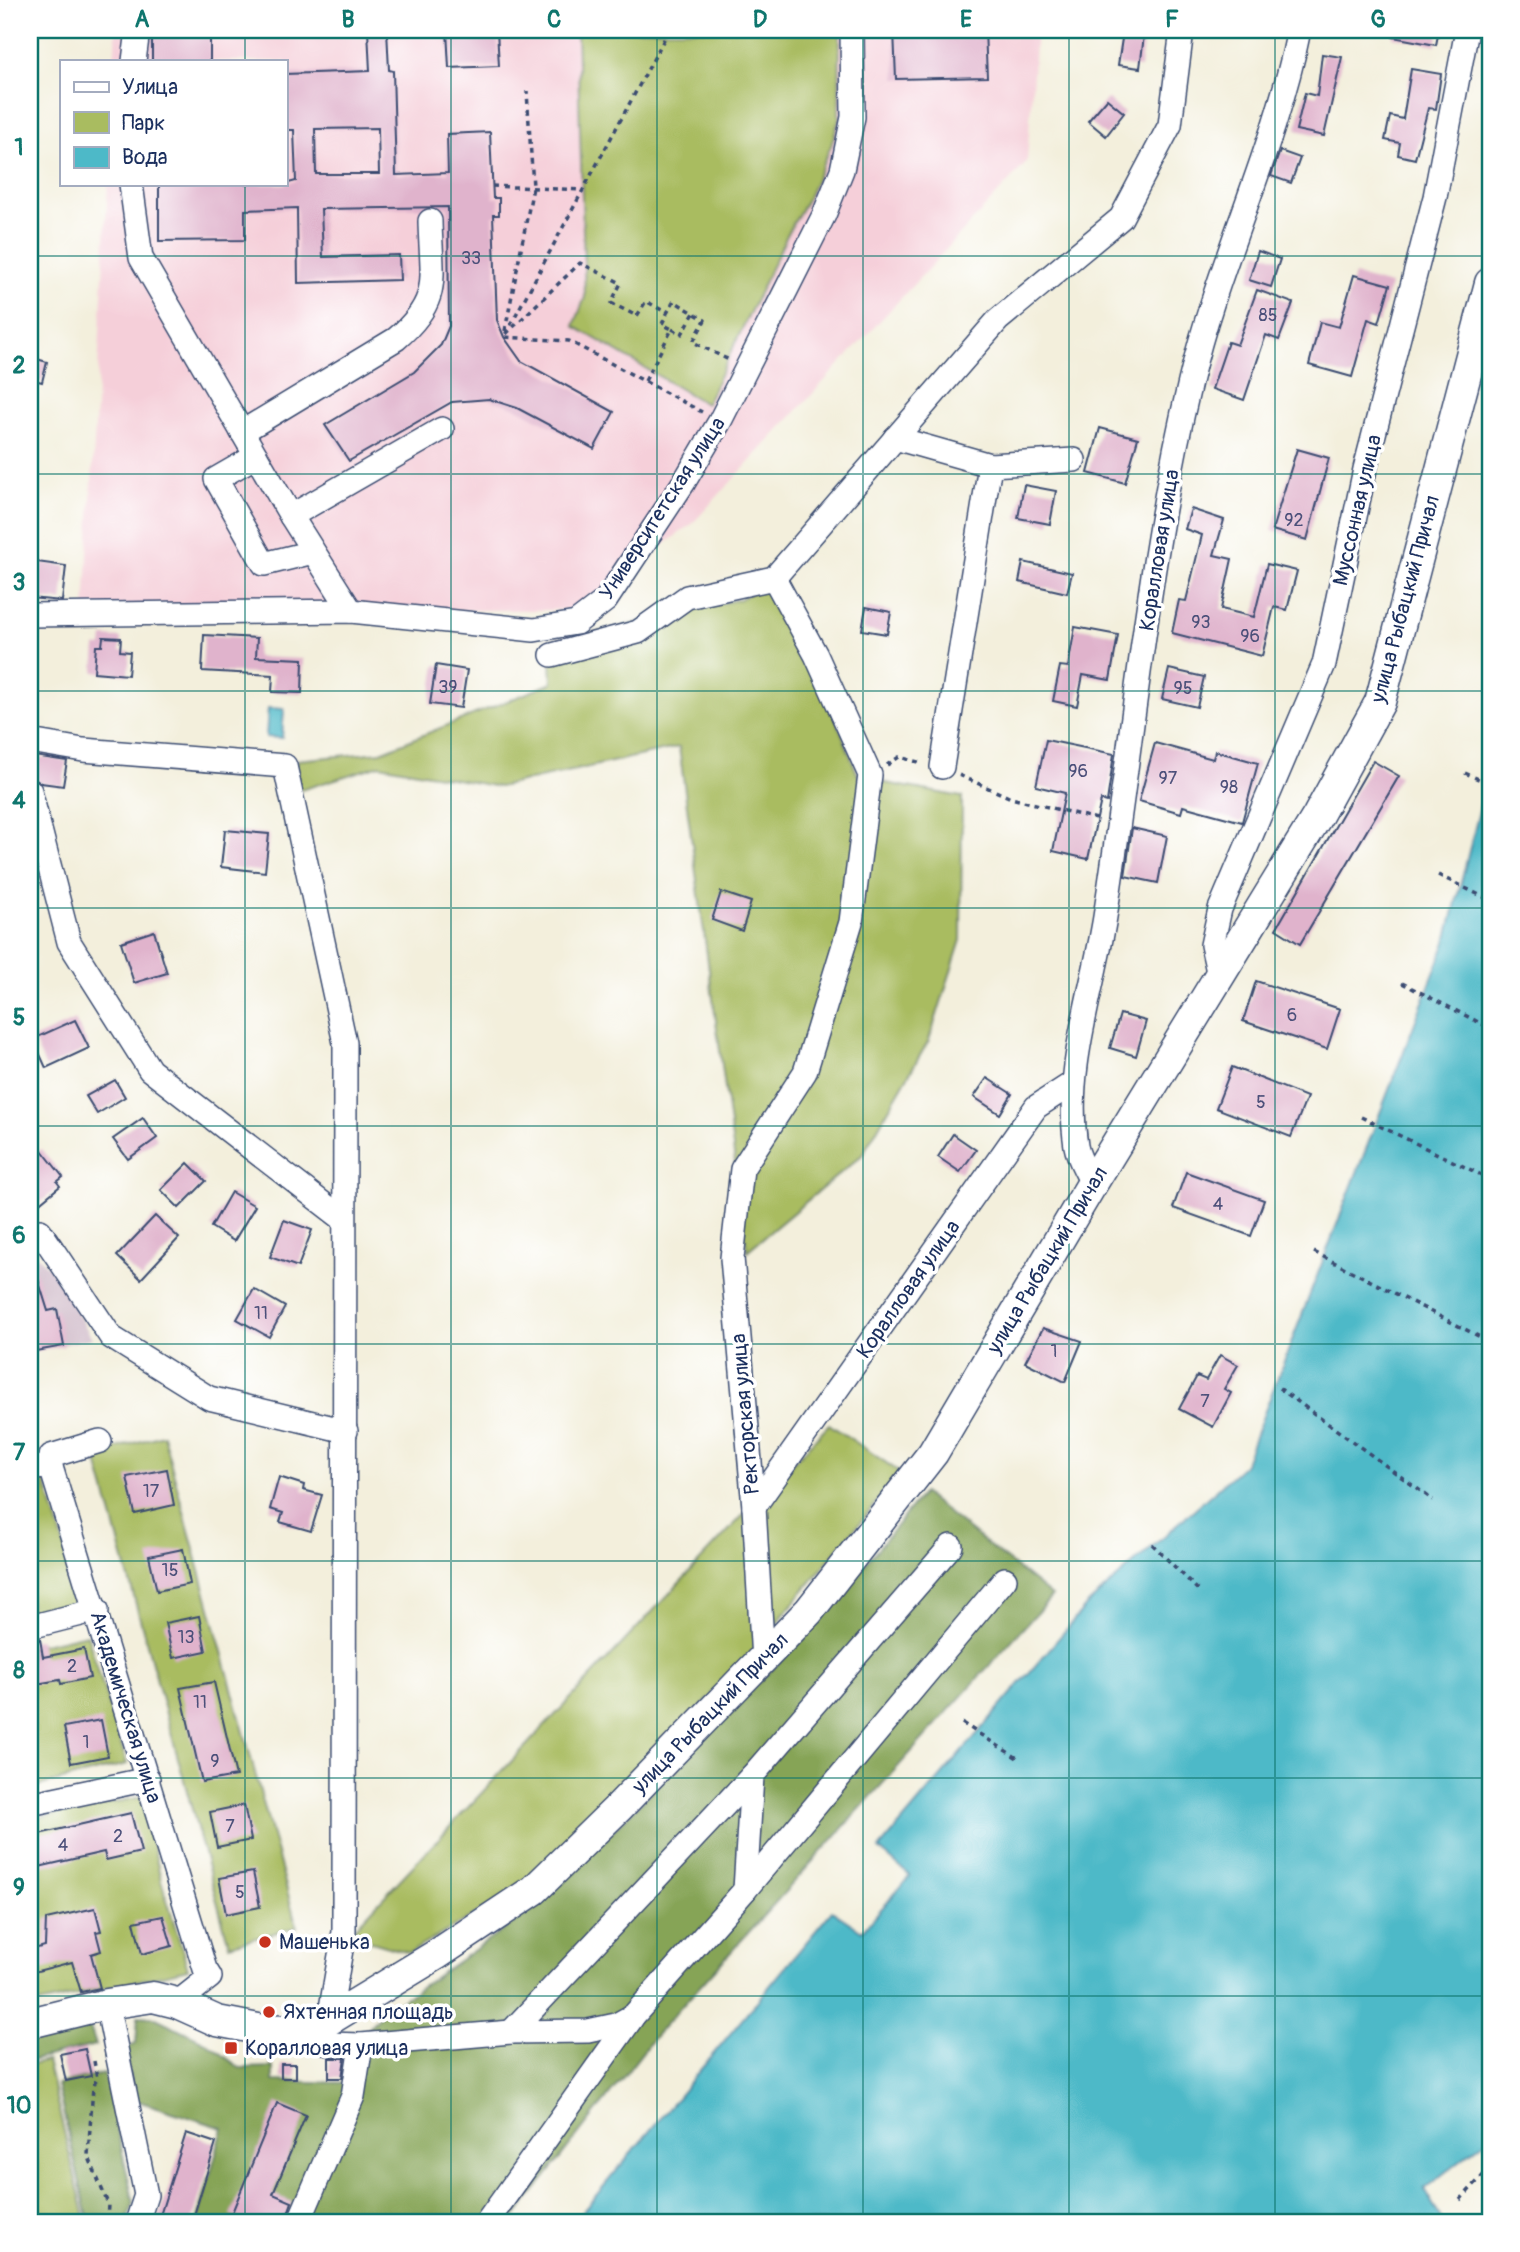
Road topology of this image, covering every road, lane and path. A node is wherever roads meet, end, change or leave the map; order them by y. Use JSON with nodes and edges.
{"nodes":[{"id":1,"x":138,"y":30,"type":"edge"},
{"id":2,"x":669,"y":30,"type":"edge"},
{"id":3,"x":852,"y":30,"type":"edge"},
{"id":4,"x":1182,"y":30,"type":"edge"},
{"id":5,"x":1299,"y":30,"type":"edge"},
{"id":6,"x":1468,"y":30,"type":"edge"},
{"id":7,"x":134,"y":60,"type":"edge"},
{"id":8,"x":527,"y":91,"type":"dead end"},
{"id":9,"x":131,"y":186,"type":"edge"},
{"id":10,"x":492,"y":186,"type":"dead end"},
{"id":11,"x":533,"y":187,"type":"junction"},
{"id":12,"x":582,"y":190,"type":"junction"},
{"id":13,"x":430,"y":221,"type":"dead end"},
{"id":14,"x":1490,"y":283,"type":"edge"},
{"id":15,"x":667,"y":313,"type":"junction"},
{"id":16,"x":694,"y":313,"type":"junction"},
{"id":17,"x":672,"y":329,"type":"junction"},
{"id":18,"x":503,"y":337,"type":"junction"},
{"id":19,"x":746,"y":369,"type":"junction"},
{"id":20,"x":645,"y":382,"type":"junction"},
{"id":21,"x":703,"y":413,"type":"dead end"},
{"id":22,"x":442,"y":429,"type":"dead end"},
{"id":23,"x":242,"y":432,"type":"junction"},
{"id":24,"x":895,"y":438,"type":"junction"},
{"id":25,"x":256,"y":456,"type":"junction"},
{"id":26,"x":1074,"y":460,"type":"dead end"},
{"id":27,"x":990,"y":465,"type":"junction"},
{"id":28,"x":291,"y":516,"type":"junction"},
{"id":29,"x":313,"y":552,"type":"junction"},
{"id":30,"x":774,"y":578,"type":"junction"},
{"id":31,"x":351,"y":611,"type":"junction"},
{"id":32,"x":30,"y":615,"type":"edge"},
{"id":33,"x":552,"y":654,"type":"dead end"},
{"id":34,"x":30,"y":741,"type":"edge"},
{"id":35,"x":942,"y":767,"type":"junction"},
{"id":36,"x":1465,"y":773,"type":"dead end"},
{"id":37,"x":870,"y":775,"type":"junction"},
{"id":38,"x":1490,"y":784,"type":"edge"},
{"id":39,"x":30,"y":791,"type":"edge"},
{"id":40,"x":1117,"y":823,"type":"junction"},
{"id":41,"x":1438,"y":875,"type":"dead end"},
{"id":42,"x":1490,"y":900,"type":"edge"},
{"id":43,"x":1219,"y":976,"type":"junction"},
{"id":44,"x":1402,"y":983,"type":"dead end"},
{"id":45,"x":1490,"y":1028,"type":"edge"},
{"id":46,"x":1073,"y":1083,"type":"junction"},
{"id":47,"x":1361,"y":1117,"type":"dead end"},
{"id":48,"x":1490,"y":1180,"type":"edge"},
{"id":49,"x":1092,"y":1184,"type":"junction"},
{"id":50,"x":343,"y":1219,"type":"junction"},
{"id":51,"x":40,"y":1231,"type":"dead end"},
{"id":52,"x":1314,"y":1252,"type":"dead end"},
{"id":53,"x":1490,"y":1342,"type":"edge"},
{"id":54,"x":1279,"y":1388,"type":"dead end"},
{"id":55,"x":345,"y":1432,"type":"junction"},
{"id":56,"x":100,"y":1441,"type":"dead end"},
{"id":57,"x":41,"y":1468,"type":"edge"},
{"id":58,"x":1433,"y":1500,"type":"dead end"},
{"id":59,"x":754,"y":1507,"type":"junction"},
{"id":60,"x":1152,"y":1544,"type":"dead end"},
{"id":61,"x":951,"y":1546,"type":"dead end"},
{"id":62,"x":1005,"y":1580,"type":"dead end"},
{"id":63,"x":1199,"y":1591,"type":"dead end"},
{"id":64,"x":97,"y":1610,"type":"junction"},
{"id":65,"x":30,"y":1627,"type":"edge"},
{"id":66,"x":763,"y":1660,"type":"junction"},
{"id":67,"x":962,"y":1723,"type":"dead end"},
{"id":68,"x":1019,"y":1759,"type":"dead end"},
{"id":69,"x":752,"y":1776,"type":"junction"},
{"id":70,"x":148,"y":1779,"type":"junction"},
{"id":71,"x":30,"y":1804,"type":"edge"},
{"id":72,"x":745,"y":1890,"type":"junction"},
{"id":73,"x":177,"y":2003,"type":"junction"},
{"id":74,"x":107,"y":2004,"type":"junction"},
{"id":75,"x":634,"y":2015,"type":"junction"},
{"id":76,"x":30,"y":2023,"type":"edge"},
{"id":77,"x":318,"y":2023,"type":"junction"},
{"id":78,"x":512,"y":2032,"type":"junction"},
{"id":79,"x":361,"y":2045,"type":"junction"},
{"id":80,"x":94,"y":2061,"type":"dead end"},
{"id":81,"x":1490,"y":2168,"type":"edge"},
{"id":82,"x":1461,"y":2200,"type":"dead end"},
{"id":83,"x":107,"y":2222,"type":"edge"},
{"id":84,"x":137,"y":2222,"type":"edge"},
{"id":85,"x":299,"y":2222,"type":"edge"},
{"id":86,"x":487,"y":2222,"type":"edge"}],
"edges":[{"from":1,"to":7,"type":"street"},
{"from":2,"to":12,"type":"path"},
{"from":3,"to":19,"type":"street","name":"Университетская улица"},
{"from":4,"to":24,"type":"street"},
{"from":5,"to":40,"type":"street","name":"Коралловая улица"},
{"from":6,"to":43,"type":"street","name":"Муссонная улица"},
{"from":8,"to":11,"type":"path"},
{"from":9,"to":23,"type":"street"},
{"from":10,"to":11,"type":"path"},
{"from":11,"to":12,"type":"path"},
{"from":11,"to":18,"type":"path"},
{"from":12,"to":18,"type":"path"},
{"from":13,"to":23,"type":"street"},
{"from":14,"to":43,"type":"main road","name":"улица Рыбацкий Причал"},
{"from":15,"to":16,"type":"path"},
{"from":15,"to":17,"type":"path"},
{"from":15,"to":18,"type":"path"},
{"from":16,"to":17,"type":"path"},
{"from":16,"to":19,"type":"path"},
{"from":17,"to":20,"type":"path"},
{"from":18,"to":20,"type":"path"},
{"from":19,"to":31,"type":"street","name":"Университетская улица"},
{"from":20,"to":21,"type":"path"},
{"from":22,"to":28,"type":"street"},
{"from":23,"to":25,"type":"street"},
{"from":24,"to":27,"type":"street"},
{"from":24,"to":30,"type":"street"},
{"from":25,"to":28,"type":"street"},
{"from":25,"to":29,"type":"street"},
{"from":26,"to":27,"type":"street"},
{"from":27,"to":35,"type":"street"},
{"from":28,"to":29,"type":"street"},
{"from":29,"to":31,"type":"street"},
{"from":30,"to":33,"type":"street"},
{"from":30,"to":37,"type":"street"},
{"from":31,"to":32,"type":"street","name":"Университетская улица"},
{"from":34,"to":50,"type":"street"},
{"from":35,"to":37,"type":"path"},
{"from":35,"to":40,"type":"path"},
{"from":36,"to":38,"type":"path"},
{"from":37,"to":59,"type":"street","name":"Ректорская улица"},
{"from":39,"to":50,"type":"street"},
{"from":40,"to":46,"type":"street","name":"Коралловая улица"},
{"from":41,"to":42,"type":"path"},
{"from":43,"to":49,"type":"main road","name":"улица Рыбацкий Причал"},
{"from":44,"to":45,"type":"path"},
{"from":46,"to":49,"type":"street","name":"Коралловая улица"},
{"from":46,"to":59,"type":"street","name":"Коралловая улица"},
{"from":47,"to":48,"type":"path"},
{"from":49,"to":66,"type":"main road","name":"улица Рыбацкий Причал"},
{"from":50,"to":55,"type":"street"},
{"from":51,"to":55,"type":"street"},
{"from":52,"to":53,"type":"path"},
{"from":54,"to":58,"type":"path"},
{"from":55,"to":77,"type":"street"},
{"from":56,"to":57,"type":"street"},
{"from":57,"to":64,"type":"street","name":"Академическая улица"},
{"from":59,"to":66,"type":"street","name":"Ректорская улица"},
{"from":60,"to":63,"type":"path"},
{"from":61,"to":69,"type":"street"},
{"from":62,"to":72,"type":"street"},
{"from":64,"to":65,"type":"street"},
{"from":64,"to":70,"type":"street","name":"Академическая улица"},
{"from":66,"to":77,"type":"main road","name":"улица Рыбацкий Причал"},
{"from":67,"to":68,"type":"path"},
{"from":69,"to":72,"type":"street"},
{"from":69,"to":78,"type":"street"},
{"from":70,"to":71,"type":"street"},
{"from":70,"to":73,"type":"street","name":"Академическая улица"},
{"from":72,"to":75,"type":"street"},
{"from":73,"to":74,"type":"main road"},
{"from":73,"to":77,"type":"main road"},
{"from":74,"to":76,"type":"main road"},
{"from":74,"to":84,"type":"street"},
{"from":75,"to":78,"type":"street"},
{"from":75,"to":86,"type":"street"},
{"from":77,"to":79,"type":"street"},
{"from":78,"to":79,"type":"street"},
{"from":79,"to":85,"type":"street"},
{"from":80,"to":83,"type":"path"},
{"from":81,"to":82,"type":"path"}]}
